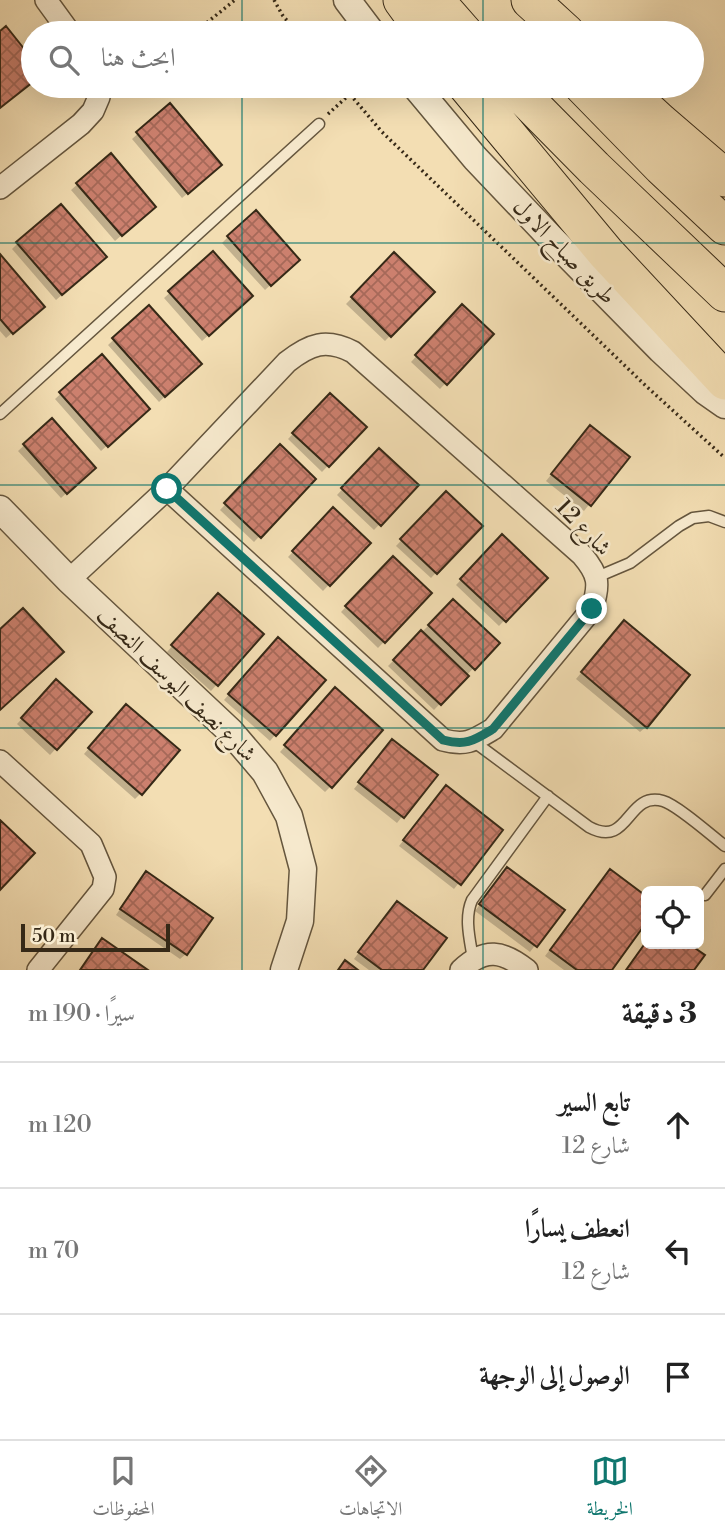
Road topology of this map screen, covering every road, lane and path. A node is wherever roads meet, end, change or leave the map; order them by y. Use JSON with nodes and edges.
{"nodes":[{"id":1,"x":46,"y":0,"type":"edge"},
{"id":2,"x":235,"y":0,"type":"edge"},
{"id":3,"x":274,"y":0,"type":"edge"},
{"id":4,"x":346,"y":0,"type":"edge"},
{"id":5,"x":402,"y":0,"type":"edge"},
{"id":6,"x":435,"y":0,"type":"edge"},
{"id":7,"x":502,"y":0,"type":"edge"},
{"id":8,"x":530,"y":0,"type":"edge"},
{"id":9,"x":61,"y":21,"type":"edge"},
{"id":10,"x":209,"y":21,"type":"edge"},
{"id":11,"x":287,"y":21,"type":"edge"},
{"id":12,"x":363,"y":21,"type":"edge"},
{"id":13,"x":417,"y":21,"type":"edge"},
{"id":14,"x":453,"y":21,"type":"edge"},
{"id":15,"x":521,"y":21,"type":"edge"},
{"id":16,"x":553,"y":21,"type":"edge"},
{"id":17,"x":99,"y":98,"type":"edge"},
{"id":18,"x":346,"y":98,"type":"edge"},
{"id":19,"x":353,"y":98,"type":"edge"},
{"id":20,"x":425,"y":98,"type":"edge"},
{"id":21,"x":477,"y":98,"type":"edge"},
{"id":22,"x":525,"y":98,"type":"edge"},
{"id":23,"x":595,"y":98,"type":"edge"},
{"id":24,"x":634,"y":98,"type":"edge"},
{"id":25,"x":319,"y":124,"type":"joint"},
{"id":26,"x":725,"y":178,"type":"edge"},
{"id":27,"x":0,"y":188,"type":"edge"},
{"id":28,"x":725,"y":226,"type":"edge"},
{"id":29,"x":725,"y":293,"type":"edge"},
{"id":30,"x":725,"y":381,"type":"edge"},
{"id":31,"x":725,"y":405,"type":"edge"},
{"id":32,"x":0,"y":414,"type":"edge"},
{"id":33,"x":725,"y":458,"type":"edge"},
{"id":34,"x":167,"y":489,"type":"junction"},
{"id":35,"x":0,"y":509,"type":"edge"},
{"id":36,"x":725,"y":522,"type":"edge"},
{"id":37,"x":597,"y":577,"type":"junction"},
{"id":38,"x":69,"y":580,"type":"junction"},
{"id":39,"x":473,"y":741,"type":"junction"},
{"id":40,"x":0,"y":761,"type":"edge"},
{"id":41,"x":548,"y":796,"type":"junction"},
{"id":42,"x":725,"y":846,"type":"edge"},
{"id":43,"x":725,"y":869,"type":"edge"},
{"id":44,"x":705,"y":895,"type":"dead end"},
{"id":45,"x":467,"y":965,"type":"edge"},
{"id":46,"x":38,"y":970,"type":"edge"},
{"id":47,"x":284,"y":970,"type":"edge"},
{"id":48,"x":527,"y":970,"type":"edge"}],
"edges":[{"from":1,"to":9,"type":"street"},
{"from":2,"to":10,"type":"path"},
{"from":3,"to":11,"type":"path"},
{"from":4,"to":12,"type":"street"},
{"from":5,"to":13,"type":"highway"},
{"from":6,"to":14,"type":"highway"},
{"from":7,"to":15,"type":"highway"},
{"from":8,"to":16,"type":"highway"},
{"from":17,"to":27,"type":"street"},
{"from":18,"to":25,"type":"path"},
{"from":19,"to":33,"type":"path"},
{"from":20,"to":31,"type":"street","name":"طريق صباح الاول"},
{"from":21,"to":30,"type":"highway"},
{"from":22,"to":29,"type":"highway"},
{"from":23,"to":28,"type":"highway"},
{"from":24,"to":26,"type":"highway"},
{"from":25,"to":32,"type":"lane"},
{"from":34,"to":37,"type":"street","name":"شارع 12"},
{"from":34,"to":38,"type":"street","name":"شارع 12"},
{"from":34,"to":39,"type":"street"},
{"from":35,"to":38,"type":"street","name":"شارع نصف اليوسف النصف"},
{"from":36,"to":37,"type":"lane"},
{"from":37,"to":39,"type":"street","name":"شارع 12"},
{"from":38,"to":47,"type":"street","name":"شارع نصف اليوسف النصف"},
{"from":39,"to":41,"type":"lane"},
{"from":40,"to":46,"type":"street"},
{"from":41,"to":42,"type":"lane"},
{"from":41,"to":45,"type":"lane"},
{"from":43,"to":44,"type":"lane"},
{"from":45,"to":48,"type":"street"}]}
